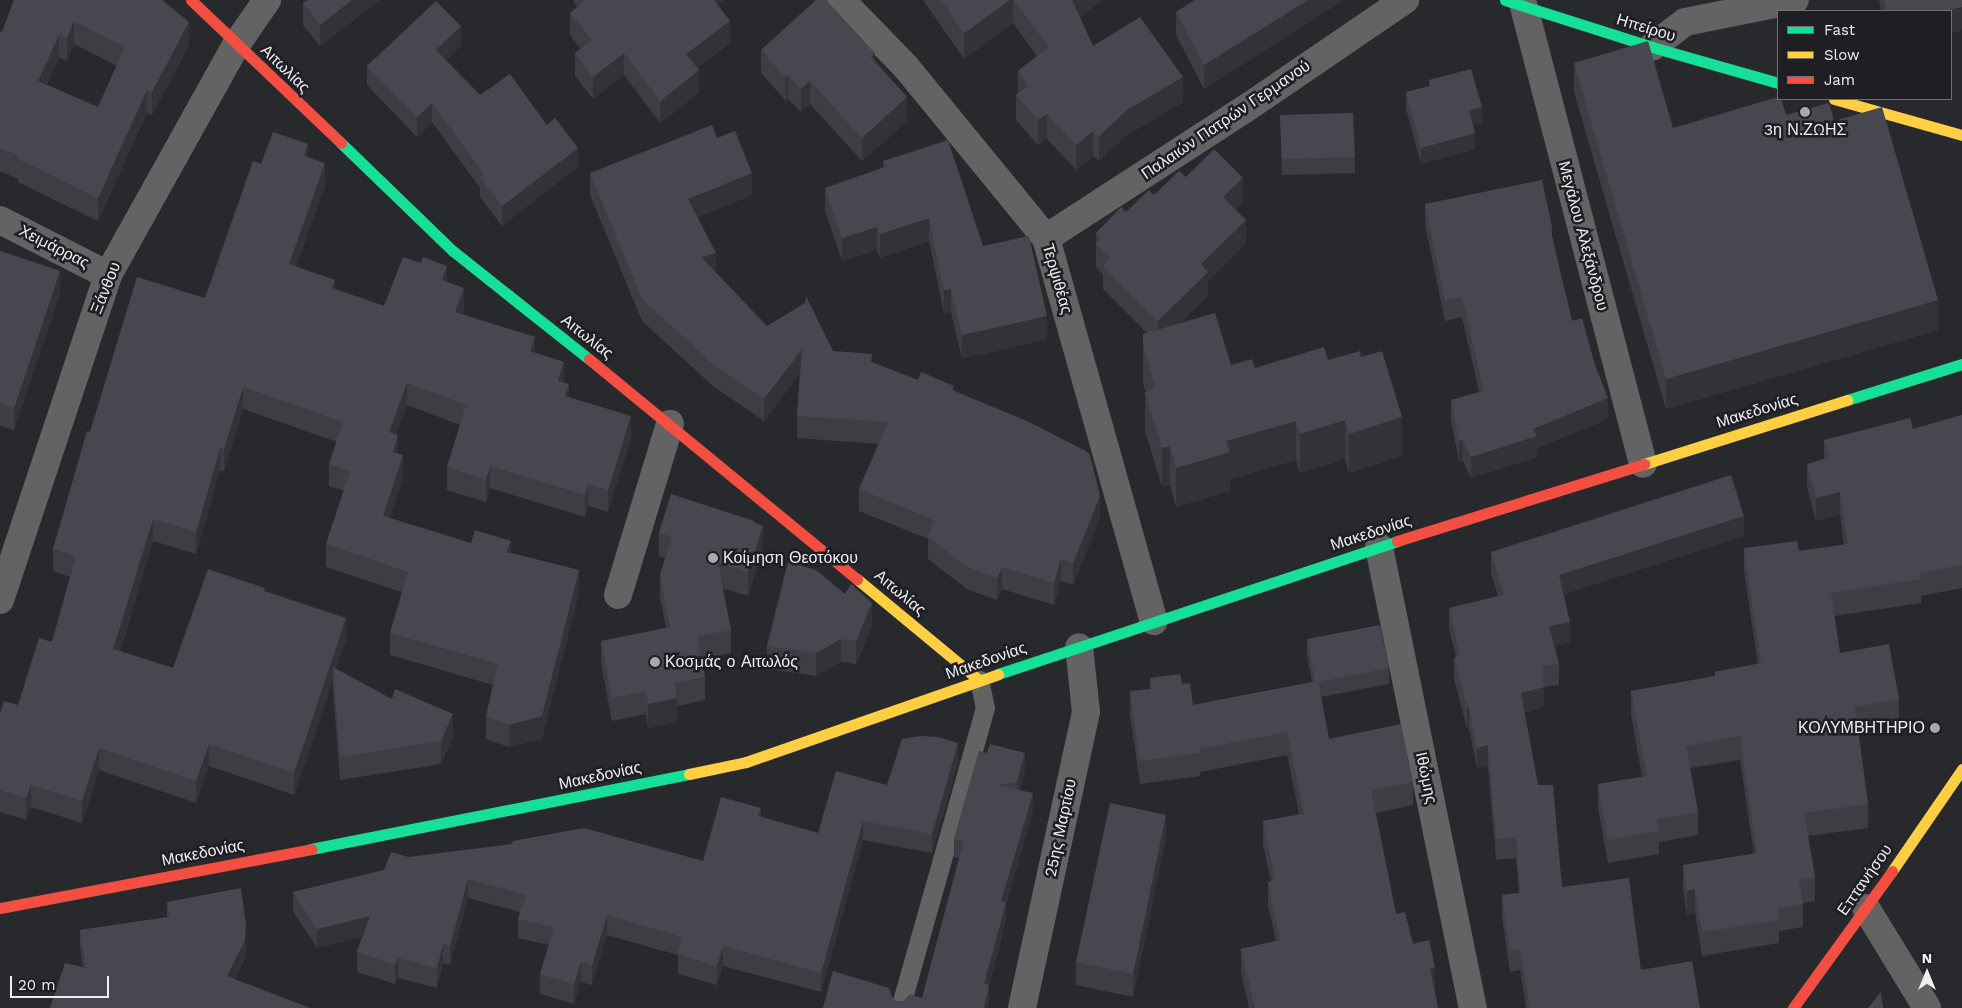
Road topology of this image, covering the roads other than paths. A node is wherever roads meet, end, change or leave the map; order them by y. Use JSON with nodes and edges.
{"nodes":[{"id":1,"x":191,"y":0,"type":"edge"},
{"id":2,"x":266,"y":0,"type":"edge"},
{"id":3,"x":841,"y":0,"type":"edge"},
{"id":4,"x":1405,"y":0,"type":"edge"},
{"id":5,"x":1795,"y":0,"type":"edge"},
{"id":6,"x":1514,"y":4,"type":"edge"},
{"id":7,"x":236,"y":45,"type":"junction"},
{"id":8,"x":1652,"y":47,"type":"junction"},
{"id":9,"x":1777,"y":83,"type":"edge"},
{"id":10,"x":1838,"y":100,"type":"edge"},
{"id":11,"x":1962,"y":135,"type":"edge"},
{"id":12,"x":0,"y":220,"type":"edge"},
{"id":13,"x":1046,"y":238,"type":"junction"},
{"id":14,"x":108,"y":275,"type":"junction"},
{"id":15,"x":1962,"y":364,"type":"edge"},
{"id":16,"x":670,"y":424,"type":"junction"},
{"id":17,"x":1643,"y":464,"type":"junction"},
{"id":18,"x":1379,"y":547,"type":"junction"},
{"id":19,"x":618,"y":594,"type":"dead end"},
{"id":20,"x":0,"y":600,"type":"edge"},
{"id":21,"x":1154,"y":622,"type":"junction"},
{"id":22,"x":1079,"y":647,"type":"junction"},
{"id":23,"x":979,"y":680,"type":"junction"},
{"id":24,"x":1962,"y":769,"type":"edge"},
{"id":25,"x":0,"y":908,"type":"edge"},
{"id":26,"x":1866,"y":908,"type":"junction"},
{"id":27,"x":900,"y":1008,"type":"edge"},
{"id":28,"x":1022,"y":1008,"type":"edge"},
{"id":29,"x":1473,"y":1008,"type":"edge"},
{"id":30,"x":1793,"y":1008,"type":"edge"},
{"id":31,"x":1927,"y":1008,"type":"edge"}],
"edges":[{"from":1,"to":7,"type":"street","name":"Αιτωλίας"},
{"from":2,"to":7,"type":"street","name":"Ξάνθου"},
{"from":3,"to":13,"type":"street","name":"Τερψιθέας"},
{"from":4,"to":13,"type":"street","name":"Παλαιών Πατρών Γερμανού"},
{"from":5,"to":8,"type":"street"},
{"from":6,"to":8,"type":"street","name":"Ηπείρου"},
{"from":6,"to":17,"type":"street","name":"Μεγάλου Αλεξάνδρου"},
{"from":7,"to":14,"type":"street","name":"Ξάνθου"},
{"from":7,"to":16,"type":"street","name":"Αιτωλίας"},
{"from":8,"to":9,"type":"street","name":"Ηπείρου"},
{"from":10,"to":11,"type":"street"},
{"from":12,"to":14,"type":"street","name":"Χειμάρρας"},
{"from":13,"to":21,"type":"street","name":"Τερψιθέας"},
{"from":14,"to":20,"type":"street","name":"Ξάνθου"},
{"from":15,"to":17,"type":"street","name":"Μακεδονίας"},
{"from":16,"to":19,"type":"street"},
{"from":16,"to":23,"type":"street","name":"Αιτωλίας"},
{"from":17,"to":18,"type":"street","name":"Μακεδονίας"},
{"from":18,"to":21,"type":"street","name":"Μακεδονίας"},
{"from":18,"to":29,"type":"street","name":"Ιθώμης"},
{"from":21,"to":22,"type":"street","name":"Μακεδονίας"},
{"from":22,"to":23,"type":"street","name":"Μακεδονίας"},
{"from":22,"to":28,"type":"street","name":"25ης Μαρτίου"},
{"from":23,"to":25,"type":"street","name":"Μακεδονίας"},
{"from":23,"to":27,"type":"lane"},
{"from":24,"to":26,"type":"street","name":"Επτανήσου"},
{"from":26,"to":30,"type":"street","name":"Επτανήσου"},
{"from":26,"to":31,"type":"street"}]}
